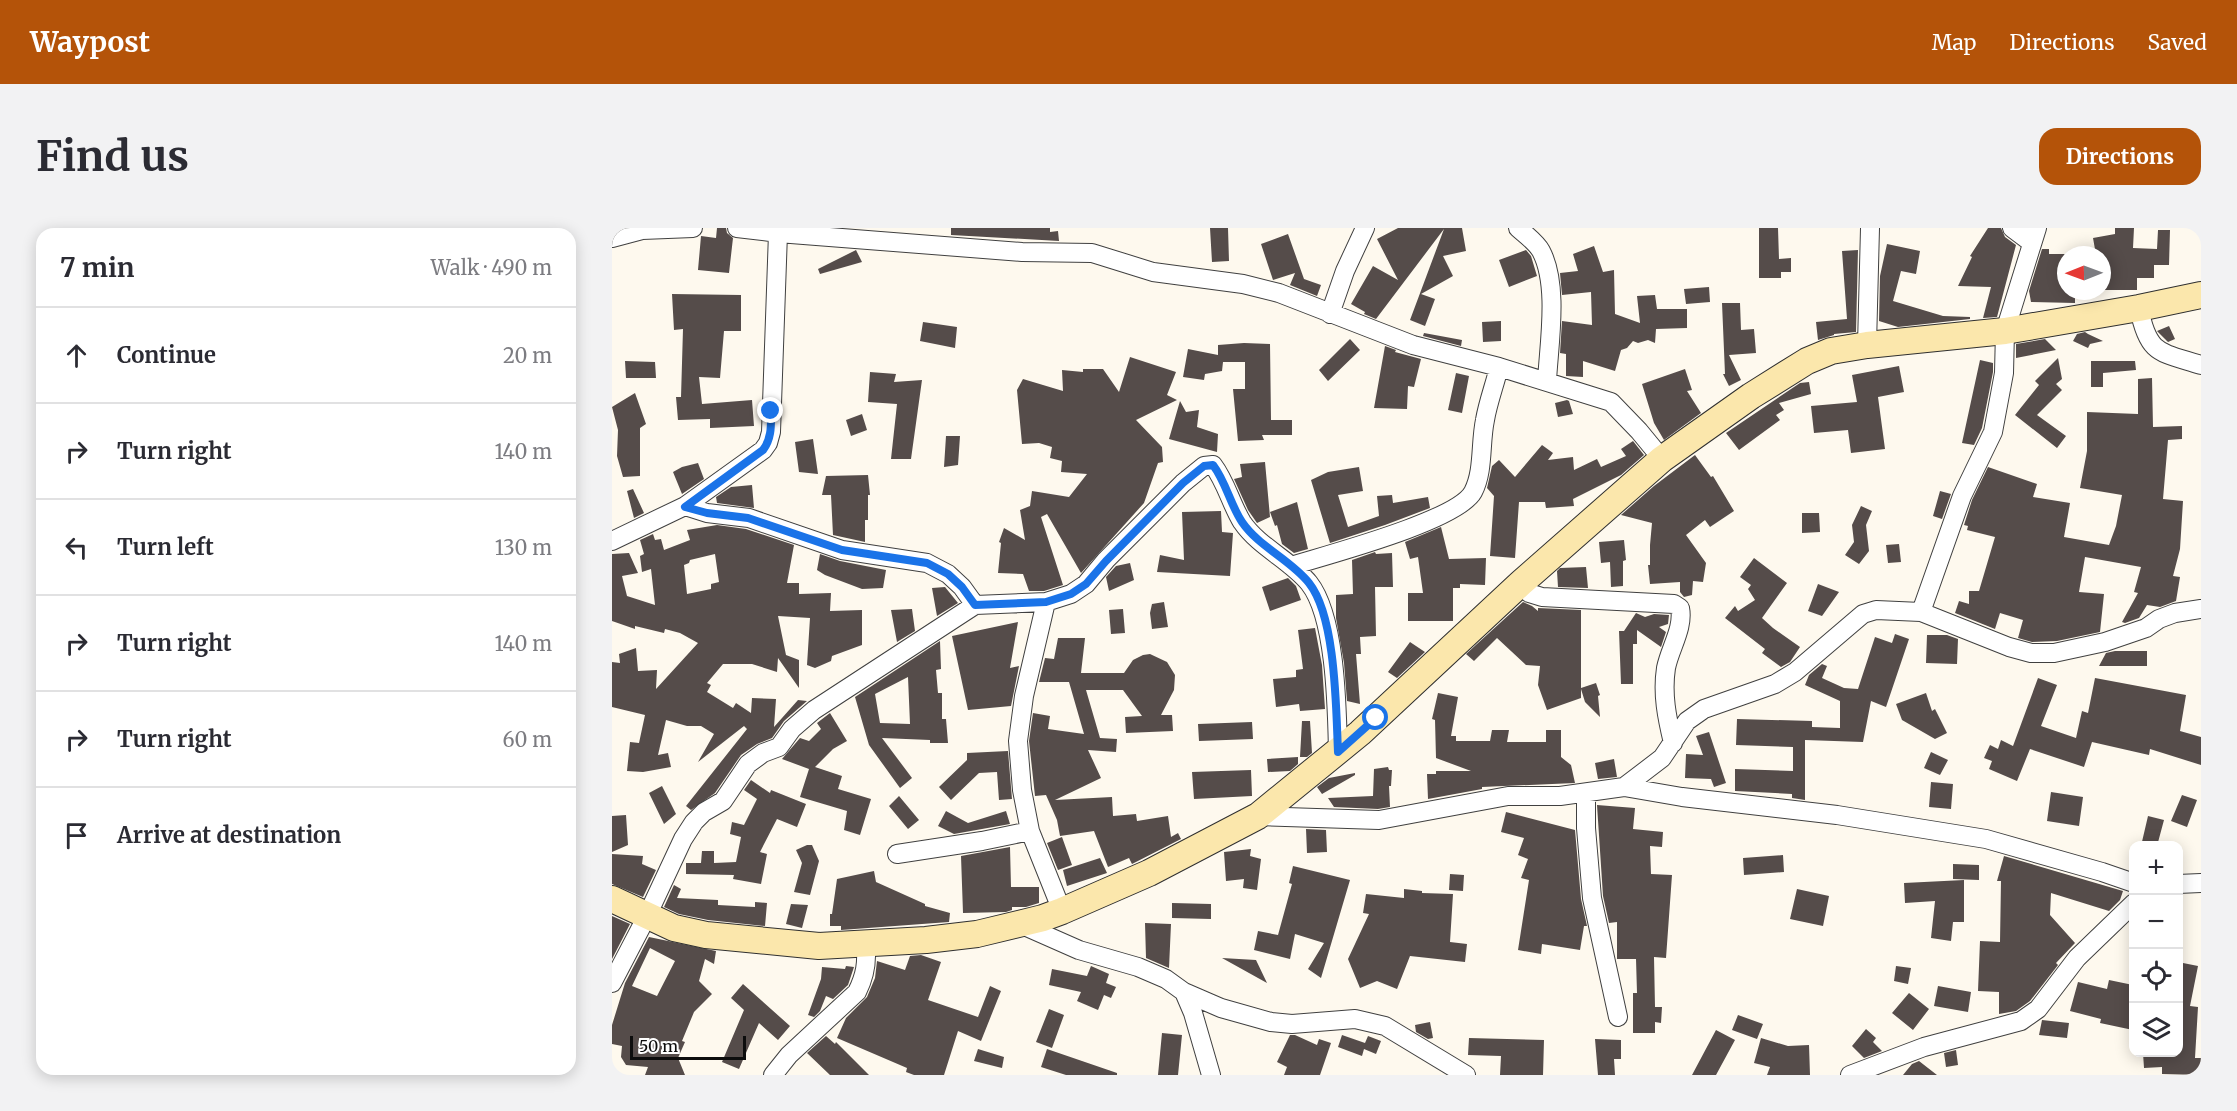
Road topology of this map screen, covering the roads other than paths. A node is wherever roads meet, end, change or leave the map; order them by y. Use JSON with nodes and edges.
{"nodes":[{"id":1,"x":693,"y":228,"type":"edge"},
{"id":2,"x":737,"y":228,"type":"edge"},
{"id":3,"x":1365,"y":228,"type":"edge"},
{"id":4,"x":1518,"y":228,"type":"edge"},
{"id":5,"x":1870,"y":228,"type":"edge"},
{"id":6,"x":2012,"y":228,"type":"edge"},
{"id":7,"x":642,"y":229,"type":"edge"},
{"id":8,"x":778,"y":233,"type":"junction"},
{"id":9,"x":889,"y":234,"type":"edge"},
{"id":10,"x":2035,"y":236,"type":"edge"},
{"id":11,"x":612,"y":238,"type":"edge"},
{"id":12,"x":2201,"y":295,"type":"edge"},
{"id":13,"x":2139,"y":308,"type":"junction"},
{"id":14,"x":1330,"y":314,"type":"junction"},
{"id":15,"x":2005,"y":331,"type":"junction"},
{"id":16,"x":1866,"y":345,"type":"junction"},
{"id":17,"x":2201,"y":365,"type":"edge"},
{"id":18,"x":1500,"y":367,"type":"junction"},
{"id":19,"x":1547,"y":381,"type":"junction"},
{"id":20,"x":1662,"y":459,"type":"junction"},
{"id":21,"x":685,"y":507,"type":"junction"},
{"id":22,"x":612,"y":541,"type":"edge"},
{"id":23,"x":1291,"y":566,"type":"junction"},
{"id":24,"x":1521,"y":583,"type":"junction"},
{"id":25,"x":1046,"y":602,"type":"junction"},
{"id":26,"x":975,"y":605,"type":"junction"},
{"id":27,"x":2201,"y":609,"type":"edge"},
{"id":28,"x":1921,"y":612,"type":"junction"},
{"id":29,"x":1673,"y":743,"type":"junction"},
{"id":30,"x":1338,"y":752,"type":"junction"},
{"id":31,"x":1624,"y":787,"type":"junction"},
{"id":32,"x":1586,"y":793,"type":"junction"},
{"id":33,"x":1258,"y":816,"type":"junction"},
{"id":34,"x":1030,"y":831,"type":"junction"},
{"id":35,"x":897,"y":854,"type":"dead end"},
{"id":36,"x":2129,"y":882,"type":"edge"},
{"id":37,"x":2201,"y":883,"type":"edge"},
{"id":38,"x":2183,"y":884,"type":"edge"},
{"id":39,"x":612,"y":899,"type":"edge"},
{"id":40,"x":2129,"y":907,"type":"edge"},
{"id":41,"x":1062,"y":911,"type":"junction"},
{"id":42,"x":647,"y":916,"type":"junction"},
{"id":43,"x":1020,"y":924,"type":"junction"},
{"id":44,"x":866,"y":944,"type":"junction"},
{"id":45,"x":612,"y":983,"type":"edge"},
{"id":46,"x":1184,"y":992,"type":"junction"},
{"id":47,"x":1618,"y":1017,"type":"dead end"},
{"id":48,"x":773,"y":1075,"type":"edge"},
{"id":49,"x":1211,"y":1075,"type":"edge"},
{"id":50,"x":1466,"y":1075,"type":"edge"},
{"id":51,"x":1850,"y":1075,"type":"edge"}],
"edges":[{"from":1,"to":7,"type":"street"},
{"from":2,"to":8,"type":"street"},
{"from":3,"to":14,"type":"street"},
{"from":4,"to":19,"type":"street"},
{"from":5,"to":16,"type":"street"},
{"from":6,"to":10,"type":"street"},
{"from":7,"to":11,"type":"street"},
{"from":8,"to":9,"type":"street"},
{"from":8,"to":21,"type":"street"},
{"from":9,"to":14,"type":"street"},
{"from":10,"to":15,"type":"street"},
{"from":12,"to":13,"type":"street"},
{"from":13,"to":15,"type":"street"},
{"from":13,"to":17,"type":"street"},
{"from":14,"to":18,"type":"street"},
{"from":15,"to":16,"type":"street"},
{"from":15,"to":28,"type":"street"},
{"from":16,"to":20,"type":"street"},
{"from":18,"to":19,"type":"street"},
{"from":18,"to":23,"type":"street"},
{"from":19,"to":20,"type":"street"},
{"from":20,"to":24,"type":"street"},
{"from":21,"to":22,"type":"street"},
{"from":21,"to":26,"type":"street"},
{"from":23,"to":25,"type":"street"},
{"from":23,"to":30,"type":"street"},
{"from":24,"to":29,"type":"street"},
{"from":24,"to":30,"type":"street"},
{"from":25,"to":26,"type":"street"},
{"from":25,"to":34,"type":"street"},
{"from":26,"to":42,"type":"street"},
{"from":27,"to":28,"type":"street"},
{"from":28,"to":29,"type":"street"},
{"from":29,"to":31,"type":"street"},
{"from":30,"to":33,"type":"street"},
{"from":31,"to":32,"type":"street"},
{"from":31,"to":36,"type":"street"},
{"from":32,"to":33,"type":"street"},
{"from":32,"to":47,"type":"street"},
{"from":33,"to":41,"type":"street"},
{"from":34,"to":35,"type":"street"},
{"from":34,"to":41,"type":"street"},
{"from":37,"to":38,"type":"street"},
{"from":39,"to":42,"type":"street"},
{"from":40,"to":51,"type":"street"},
{"from":41,"to":43,"type":"street"},
{"from":42,"to":44,"type":"street"},
{"from":42,"to":45,"type":"street"},
{"from":43,"to":44,"type":"street"},
{"from":43,"to":46,"type":"street"},
{"from":44,"to":48,"type":"street"},
{"from":46,"to":49,"type":"street"},
{"from":46,"to":50,"type":"street"}]}
